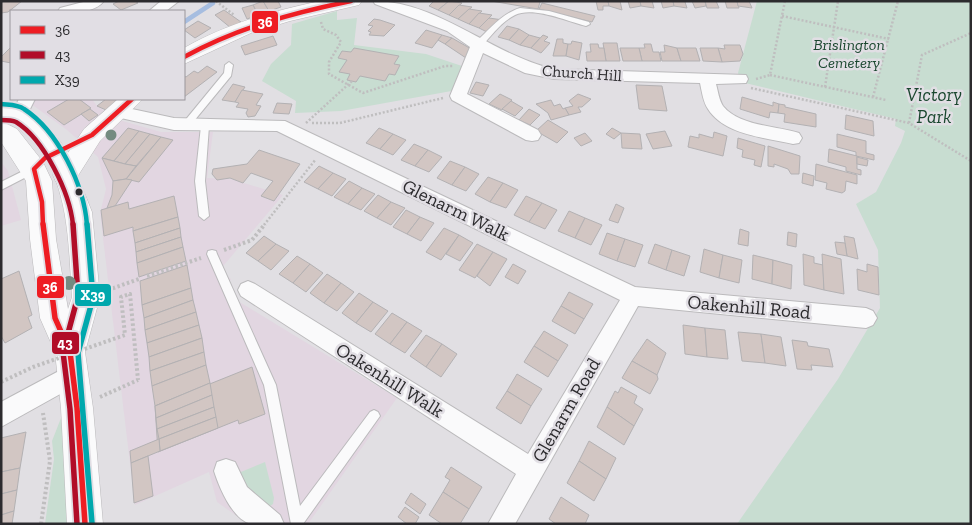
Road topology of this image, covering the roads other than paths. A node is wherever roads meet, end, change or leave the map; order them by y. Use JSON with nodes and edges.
{"nodes":[{"id":1,"x":97,"y":1,"type":"edge"},
{"id":2,"x":172,"y":1,"type":"edge"},
{"id":3,"x":352,"y":1,"type":"edge"},
{"id":4,"x":380,"y":1,"type":"edge"},
{"id":5,"x":69,"y":10,"type":"edge"},
{"id":6,"x":158,"y":10,"type":"edge"},
{"id":7,"x":322,"y":11,"type":"edge"},
{"id":8,"x":586,"y":24,"type":"dead end"},
{"id":9,"x":478,"y":45,"type":"junction"},
{"id":10,"x":185,"y":56,"type":"edge"},
{"id":11,"x":229,"y":65,"type":"dead end"},
{"id":12,"x":706,"y":78,"type":"junction"},
{"id":13,"x":733,"y":78,"type":"road end"},
{"id":14,"x":125,"y":105,"type":"edge"},
{"id":15,"x":12,"y":114,"type":"edge"},
{"id":16,"x":186,"y":125,"type":"junction"},
{"id":17,"x":205,"y":126,"type":"junction"},
{"id":18,"x":532,"y":135,"type":"dead end"},
{"id":19,"x":793,"y":138,"type":"dead end"},
{"id":20,"x":61,"y":163,"type":"junction"},
{"id":21,"x":34,"y":169,"type":"junction"},
{"id":22,"x":1,"y":186,"type":"edge"},
{"id":23,"x":204,"y":216,"type":"dead end"},
{"id":24,"x":82,"y":233,"type":"junction"},
{"id":25,"x":46,"y":254,"type":"junction"},
{"id":26,"x":212,"y":254,"type":"road end"},
{"id":27,"x":248,"y":290,"type":"dead end"},
{"id":28,"x":633,"y":296,"type":"junction"},
{"id":29,"x":866,"y":318,"type":"dead end"},
{"id":30,"x":71,"y":363,"type":"junction"},
{"id":31,"x":1,"y":415,"type":"edge"},
{"id":32,"x":374,"y":416,"type":"dead end"},
{"id":33,"x":531,"y":470,"type":"junction"},
{"id":34,"x":226,"y":471,"type":"dead end"},
{"id":35,"x":297,"y":522,"type":"edge"},
{"id":36,"x":85,"y":524,"type":"edge"},
{"id":37,"x":271,"y":524,"type":"edge"},
{"id":38,"x":501,"y":524,"type":"edge"}],
"edges":[{"from":1,"to":5,"type":"street"},
{"from":2,"to":6,"type":"street"},
{"from":3,"to":7,"type":"main road"},
{"from":4,"to":9,"type":"street","name":"Church Hill"},
{"from":7,"to":10,"type":"main road"},
{"from":8,"to":9,"type":"lane"},
{"from":9,"to":12,"type":"street","name":"Church Hill"},
{"from":9,"to":18,"type":"street"},
{"from":11,"to":16,"type":"lane"},
{"from":12,"to":13,"type":"street","name":"Church Hill"},
{"from":12,"to":19,"type":"street"},
{"from":14,"to":16,"type":"street"},
{"from":14,"to":20,"type":"main road"},
{"from":15,"to":20,"type":"main road"},
{"from":15,"to":21,"type":"main road"},
{"from":16,"to":17,"type":"street"},
{"from":17,"to":23,"type":"lane"},
{"from":17,"to":28,"type":"street","name":"Glenarm Walk"},
{"from":20,"to":21,"type":"main road"},
{"from":20,"to":24,"type":"main road"},
{"from":21,"to":22,"type":"lane"},
{"from":21,"to":25,"type":"main road"},
{"from":24,"to":25,"type":"main road"},
{"from":24,"to":30,"type":"main road"},
{"from":25,"to":30,"type":"main road"},
{"from":26,"to":35,"type":"lane"},
{"from":27,"to":33,"type":"street","name":"Oakenhill Walk"},
{"from":28,"to":29,"type":"street","name":"Oakenhill Road"},
{"from":28,"to":33,"type":"street","name":"Glenarm Road"},
{"from":30,"to":31,"type":"street"},
{"from":30,"to":36,"type":"main road"},
{"from":32,"to":35,"type":"lane"},
{"from":33,"to":38,"type":"street","name":"Glenarm Road"},
{"from":34,"to":37,"type":"street"}]}
